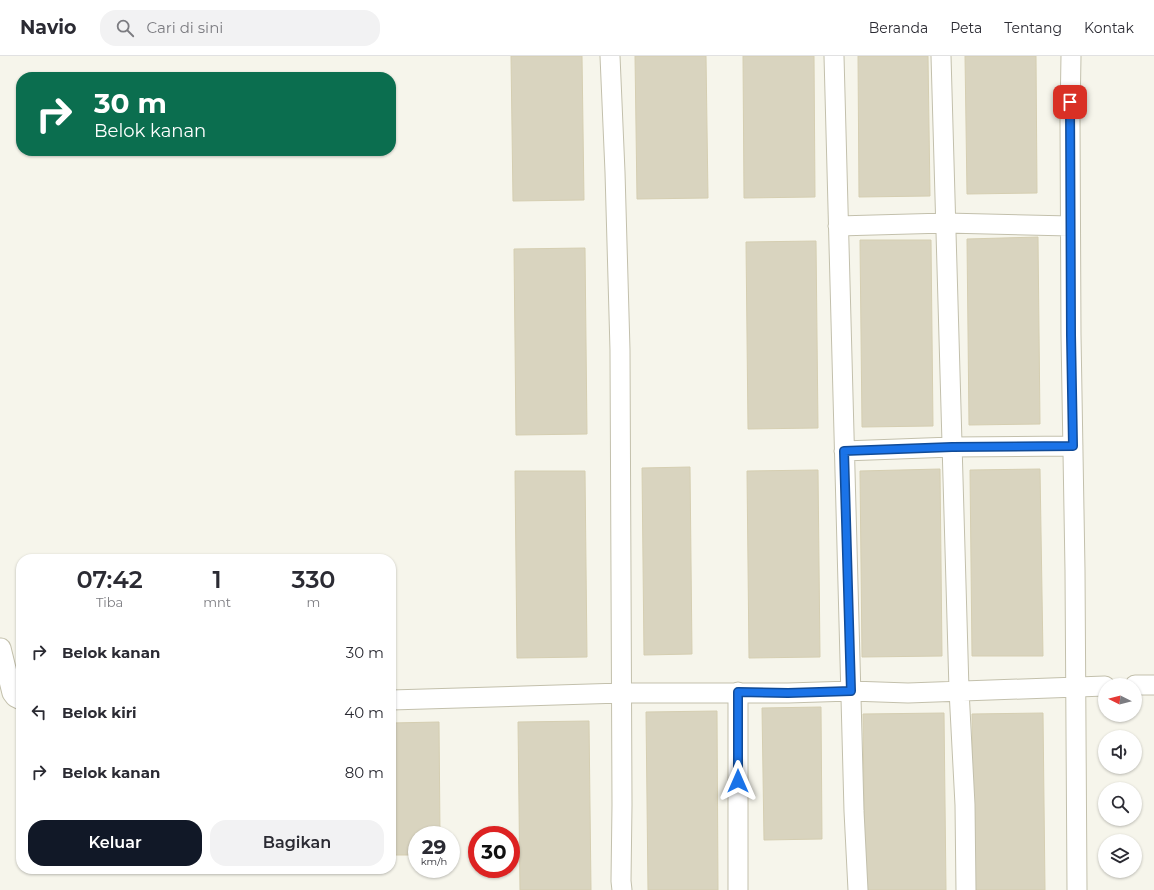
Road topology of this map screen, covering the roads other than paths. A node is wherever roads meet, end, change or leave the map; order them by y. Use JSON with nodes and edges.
{"nodes":[{"id":1,"x":610,"y":56,"type":"edge"},
{"id":2,"x":834,"y":56,"type":"edge"},
{"id":3,"x":941,"y":56,"type":"edge"},
{"id":4,"x":1071,"y":56,"type":"edge"},
{"id":5,"x":946,"y":224,"type":"junction"},
{"id":6,"x":838,"y":226,"type":"junction"},
{"id":7,"x":1070,"y":226,"type":"junction"},
{"id":8,"x":1073,"y":446,"type":"junction"},
{"id":9,"x":952,"y":447,"type":"junction"},
{"id":10,"x":844,"y":451,"type":"junction"},
{"id":11,"x":1,"y":648,"type":"dead end"},
{"id":12,"x":1142,"y":685,"type":"edge"},
{"id":13,"x":1154,"y":685,"type":"edge"},
{"id":14,"x":1076,"y":686,"type":"junction"},
{"id":15,"x":1098,"y":686,"type":"edge"},
{"id":16,"x":959,"y":690,"type":"junction"},
{"id":17,"x":851,"y":691,"type":"junction"},
{"id":18,"x":738,"y":692,"type":"junction"},
{"id":19,"x":622,"y":693,"type":"junction"},
{"id":20,"x":16,"y":698,"type":"edge"},
{"id":21,"x":396,"y":700,"type":"edge"},
{"id":22,"x":622,"y":890,"type":"edge"},
{"id":23,"x":738,"y":890,"type":"edge"},
{"id":24,"x":858,"y":890,"type":"edge"},
{"id":25,"x":966,"y":890,"type":"edge"},
{"id":26,"x":1077,"y":890,"type":"edge"}],
"edges":[{"from":1,"to":19,"type":"street"},
{"from":2,"to":6,"type":"street"},
{"from":3,"to":5,"type":"street"},
{"from":4,"to":7,"type":"street"},
{"from":5,"to":6,"type":"street"},
{"from":5,"to":7,"type":"street"},
{"from":5,"to":9,"type":"street"},
{"from":6,"to":10,"type":"street"},
{"from":7,"to":8,"type":"street"},
{"from":8,"to":9,"type":"street"},
{"from":8,"to":14,"type":"street"},
{"from":9,"to":10,"type":"street"},
{"from":9,"to":16,"type":"street"},
{"from":10,"to":17,"type":"street"},
{"from":11,"to":20,"type":"street"},
{"from":12,"to":13,"type":"street"},
{"from":14,"to":15,"type":"street"},
{"from":14,"to":16,"type":"street"},
{"from":14,"to":26,"type":"street"},
{"from":16,"to":17,"type":"street"},
{"from":16,"to":25,"type":"street"},
{"from":17,"to":18,"type":"street"},
{"from":17,"to":24,"type":"street"},
{"from":18,"to":19,"type":"street"},
{"from":18,"to":23,"type":"street"},
{"from":19,"to":21,"type":"street"},
{"from":19,"to":22,"type":"street"}]}
